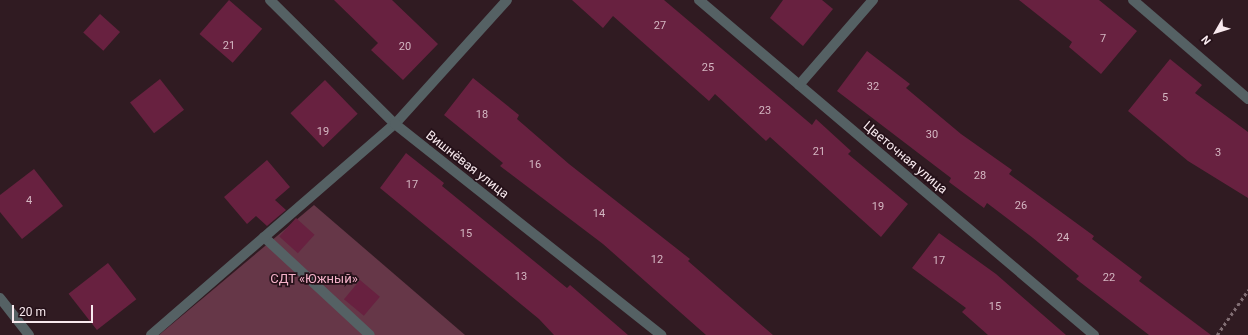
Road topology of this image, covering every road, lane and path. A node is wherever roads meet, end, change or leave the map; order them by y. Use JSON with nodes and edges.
{"nodes":[{"id":1,"x":270,"y":0,"type":"edge"},
{"id":2,"x":508,"y":0,"type":"edge"},
{"id":3,"x":699,"y":0,"type":"edge"},
{"id":4,"x":873,"y":0,"type":"edge"},
{"id":5,"x":1133,"y":0,"type":"edge"},
{"id":6,"x":800,"y":85,"type":"junction"},
{"id":7,"x":1248,"y":99,"type":"edge"},
{"id":8,"x":395,"y":124,"type":"junction"},
{"id":9,"x":264,"y":237,"type":"junction"},
{"id":10,"x":1248,"y":290,"type":"edge"},
{"id":11,"x":0,"y":298,"type":"edge"},
{"id":12,"x":29,"y":335,"type":"edge"},
{"id":13,"x":151,"y":335,"type":"edge"},
{"id":14,"x":370,"y":335,"type":"edge"},
{"id":15,"x":661,"y":335,"type":"edge"},
{"id":16,"x":1094,"y":335,"type":"edge"},
{"id":17,"x":1217,"y":335,"type":"edge"}],
"edges":[{"from":1,"to":8,"type":"street","name":"Вишнёвая улица"},
{"from":2,"to":8,"type":"street"},
{"from":3,"to":6,"type":"street","name":"Цветочная улица"},
{"from":4,"to":6,"type":"street"},
{"from":5,"to":7,"type":"street"},
{"from":6,"to":16,"type":"street","name":"Цветочная улица"},
{"from":8,"to":9,"type":"street"},
{"from":8,"to":15,"type":"street","name":"Вишнёвая улица"},
{"from":9,"to":13,"type":"street"},
{"from":9,"to":14,"type":"street"},
{"from":10,"to":17,"type":"path"},
{"from":11,"to":12,"type":"street"}]}
